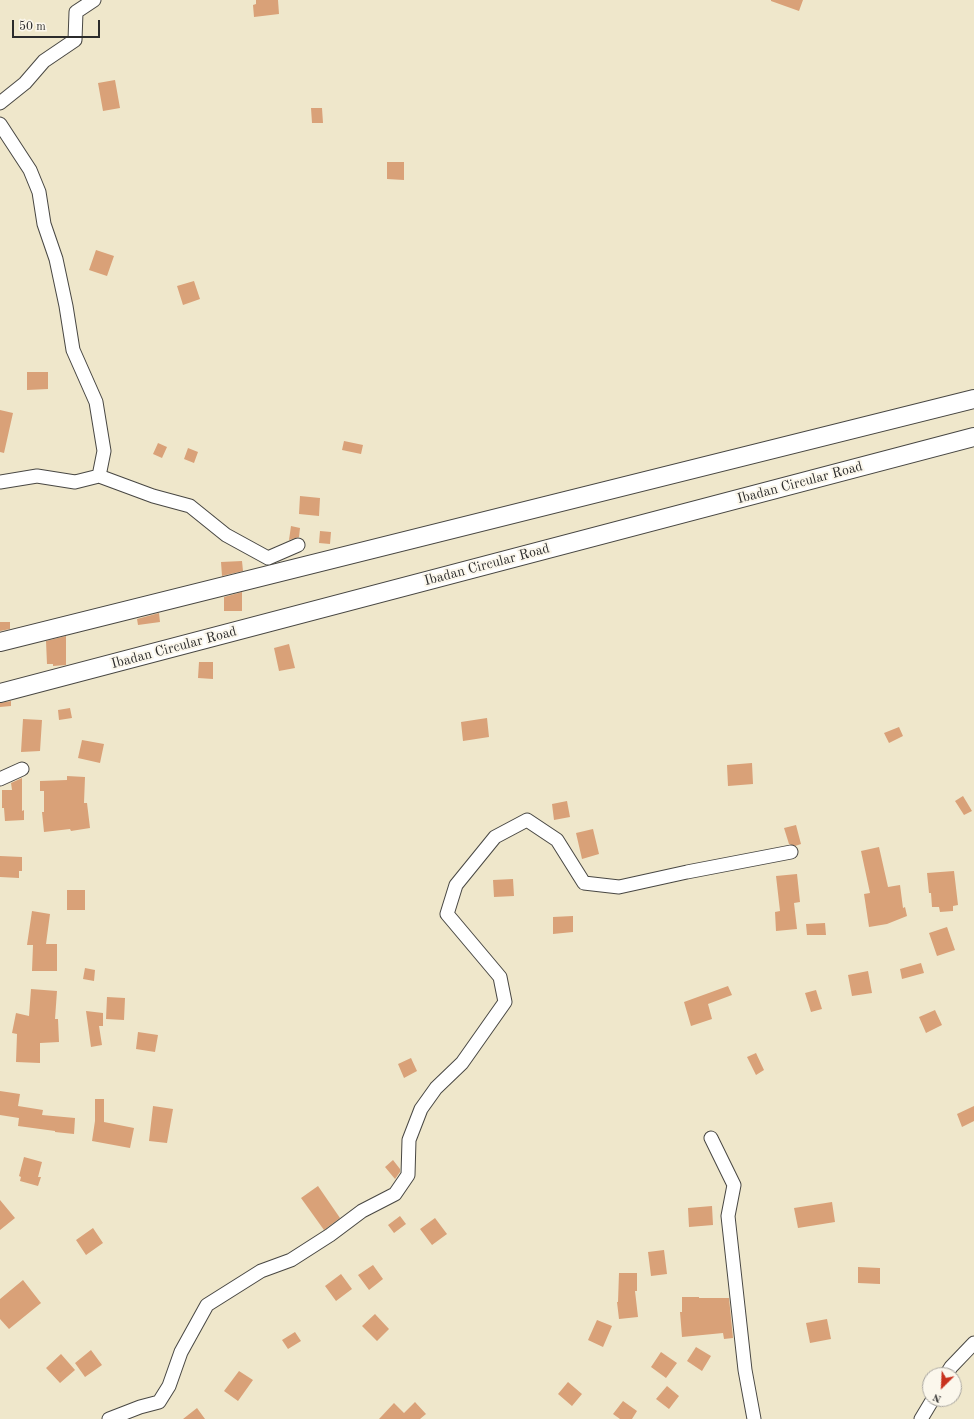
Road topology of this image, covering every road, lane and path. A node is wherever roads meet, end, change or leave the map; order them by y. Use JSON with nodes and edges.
{"nodes":[{"id":1,"x":94,"y":0,"type":"edge"},
{"id":2,"x":0,"y":103,"type":"edge"},
{"id":3,"x":0,"y":124,"type":"edge"},
{"id":4,"x":974,"y":399,"type":"edge"},
{"id":5,"x":974,"y":437,"type":"edge"},
{"id":6,"x":99,"y":476,"type":"junction"},
{"id":7,"x":0,"y":482,"type":"edge"},
{"id":8,"x":298,"y":545,"type":"dead end"},
{"id":9,"x":0,"y":642,"type":"edge"},
{"id":10,"x":0,"y":693,"type":"edge"},
{"id":11,"x":22,"y":769,"type":"dead end"},
{"id":12,"x":0,"y":779,"type":"edge"},
{"id":13,"x":790,"y":852,"type":"dead end"},
{"id":14,"x":711,"y":1138,"type":"dead end"},
{"id":15,"x":974,"y":1343,"type":"edge"},
{"id":16,"x":951,"y":1367,"type":"edge"},
{"id":17,"x":928,"y":1407,"type":"edge"},
{"id":18,"x":109,"y":1419,"type":"edge"},
{"id":19,"x":754,"y":1419,"type":"edge"},
{"id":20,"x":921,"y":1419,"type":"edge"}],
"edges":[{"from":1,"to":2,"type":"street"},
{"from":3,"to":6,"type":"street"},
{"from":4,"to":9,"type":"highway"},
{"from":5,"to":10,"type":"highway","name":"Ibadan Circular Road"},
{"from":6,"to":7,"type":"street"},
{"from":6,"to":8,"type":"street"},
{"from":11,"to":12,"type":"street"},
{"from":13,"to":18,"type":"street"},
{"from":14,"to":19,"type":"street"},
{"from":15,"to":16,"type":"street"},
{"from":17,"to":20,"type":"street"}]}
